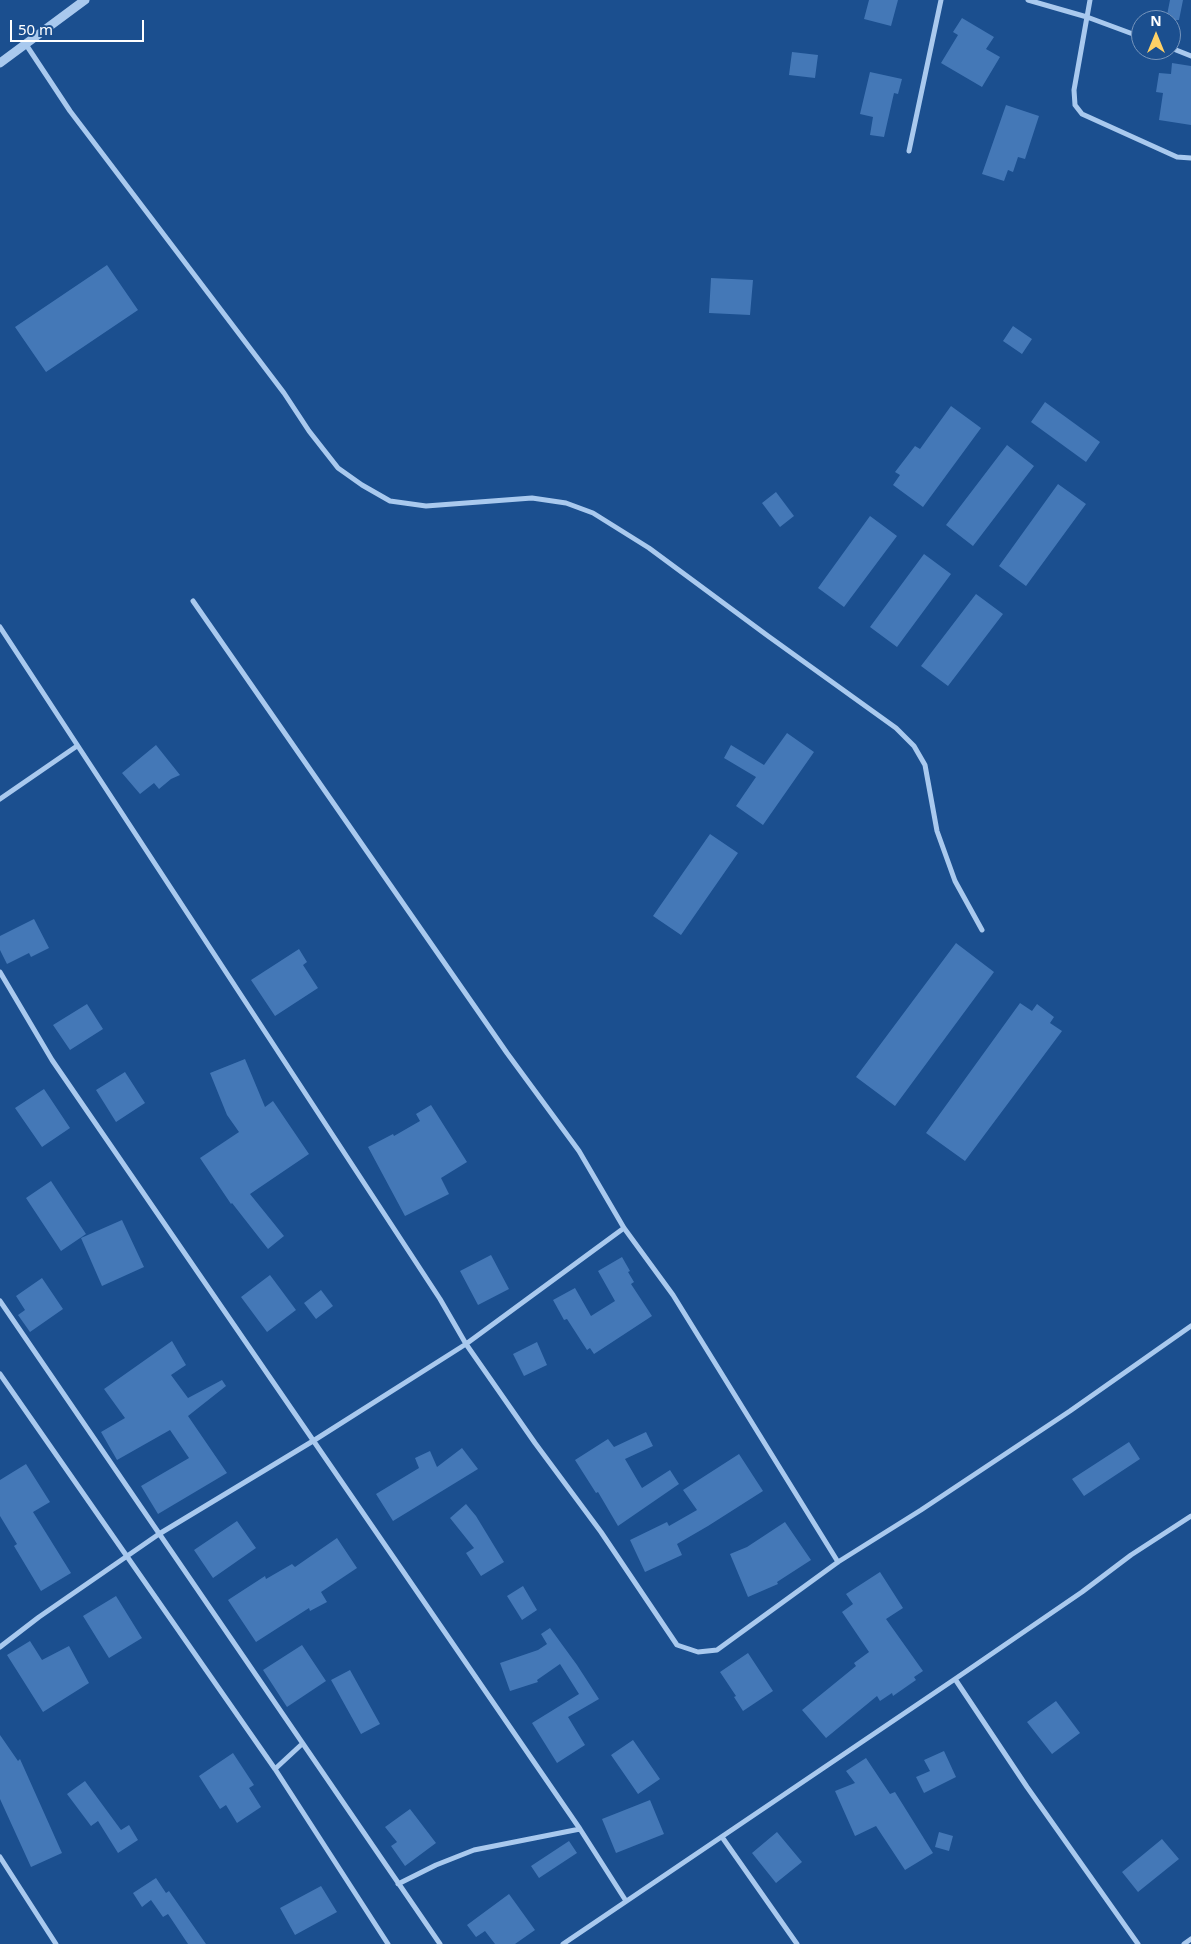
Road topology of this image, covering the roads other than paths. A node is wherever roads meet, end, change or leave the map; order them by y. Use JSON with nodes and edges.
{"nodes":[{"id":1,"x":84,"y":0,"type":"edge"},
{"id":2,"x":941,"y":0,"type":"edge"},
{"id":3,"x":1028,"y":0,"type":"edge"},
{"id":4,"x":1090,"y":0,"type":"edge"},
{"id":5,"x":1087,"y":17,"type":"junction"},
{"id":6,"x":1131,"y":33,"type":"edge"},
{"id":7,"x":25,"y":43,"type":"junction"},
{"id":8,"x":0,"y":63,"type":"edge"},
{"id":9,"x":909,"y":151,"type":"dead end"},
{"id":10,"x":1191,"y":158,"type":"edge"},
{"id":11,"x":193,"y":601,"type":"dead end"},
{"id":12,"x":0,"y":627,"type":"edge"},
{"id":13,"x":78,"y":746,"type":"junction"},
{"id":14,"x":0,"y":799,"type":"edge"},
{"id":15,"x":982,"y":930,"type":"dead end"},
{"id":16,"x":0,"y":972,"type":"edge"},
{"id":17,"x":624,"y":1228,"type":"junction"},
{"id":18,"x":0,"y":1300,"type":"edge"},
{"id":19,"x":1191,"y":1326,"type":"edge"},
{"id":20,"x":466,"y":1344,"type":"junction"},
{"id":21,"x":0,"y":1374,"type":"edge"},
{"id":22,"x":313,"y":1441,"type":"junction"},
{"id":23,"x":1191,"y":1516,"type":"edge"},
{"id":24,"x":159,"y":1534,"type":"junction"},
{"id":25,"x":125,"y":1556,"type":"junction"},
{"id":26,"x":838,"y":1562,"type":"junction"},
{"id":27,"x":0,"y":1647,"type":"edge"},
{"id":28,"x":955,"y":1679,"type":"junction"},
{"id":29,"x":302,"y":1744,"type":"junction"},
{"id":30,"x":275,"y":1769,"type":"junction"},
{"id":31,"x":580,"y":1829,"type":"junction"},
{"id":32,"x":722,"y":1837,"type":"junction"},
{"id":33,"x":0,"y":1856,"type":"edge"},
{"id":34,"x":398,"y":1884,"type":"junction"},
{"id":35,"x":626,"y":1900,"type":"junction"},
{"id":36,"x":1191,"y":1939,"type":"edge"},
{"id":37,"x":56,"y":1944,"type":"edge"},
{"id":38,"x":388,"y":1944,"type":"edge"},
{"id":39,"x":440,"y":1944,"type":"edge"},
{"id":40,"x":563,"y":1944,"type":"edge"},
{"id":41,"x":796,"y":1944,"type":"edge"},
{"id":42,"x":1138,"y":1944,"type":"edge"},
{"id":43,"x":1184,"y":1944,"type":"edge"}],
"edges":[{"from":1,"to":7,"type":"street"},
{"from":2,"to":9,"type":"street"},
{"from":3,"to":5,"type":"street"},
{"from":4,"to":5,"type":"street"},
{"from":5,"to":6,"type":"street"},
{"from":5,"to":10,"type":"street"},
{"from":7,"to":8,"type":"street"},
{"from":7,"to":15,"type":"street"},
{"from":11,"to":17,"type":"street"},
{"from":12,"to":13,"type":"street"},
{"from":13,"to":14,"type":"street"},
{"from":13,"to":20,"type":"street"},
{"from":16,"to":22,"type":"street"},
{"from":17,"to":20,"type":"street"},
{"from":17,"to":26,"type":"street"},
{"from":18,"to":24,"type":"street"},
{"from":19,"to":26,"type":"street"},
{"from":20,"to":22,"type":"street"},
{"from":20,"to":26,"type":"street"},
{"from":21,"to":25,"type":"street"},
{"from":22,"to":24,"type":"street"},
{"from":22,"to":31,"type":"street"},
{"from":23,"to":28,"type":"street"},
{"from":24,"to":25,"type":"street"},
{"from":24,"to":29,"type":"street"},
{"from":25,"to":27,"type":"street"},
{"from":25,"to":30,"type":"street"},
{"from":28,"to":32,"type":"street"},
{"from":28,"to":42,"type":"street"},
{"from":29,"to":30,"type":"street"},
{"from":29,"to":34,"type":"street"},
{"from":30,"to":38,"type":"street"},
{"from":31,"to":34,"type":"street"},
{"from":31,"to":35,"type":"street"},
{"from":32,"to":35,"type":"street"},
{"from":32,"to":41,"type":"street"},
{"from":33,"to":37,"type":"street"},
{"from":34,"to":39,"type":"street"},
{"from":35,"to":40,"type":"street"},
{"from":36,"to":43,"type":"street"}]}
